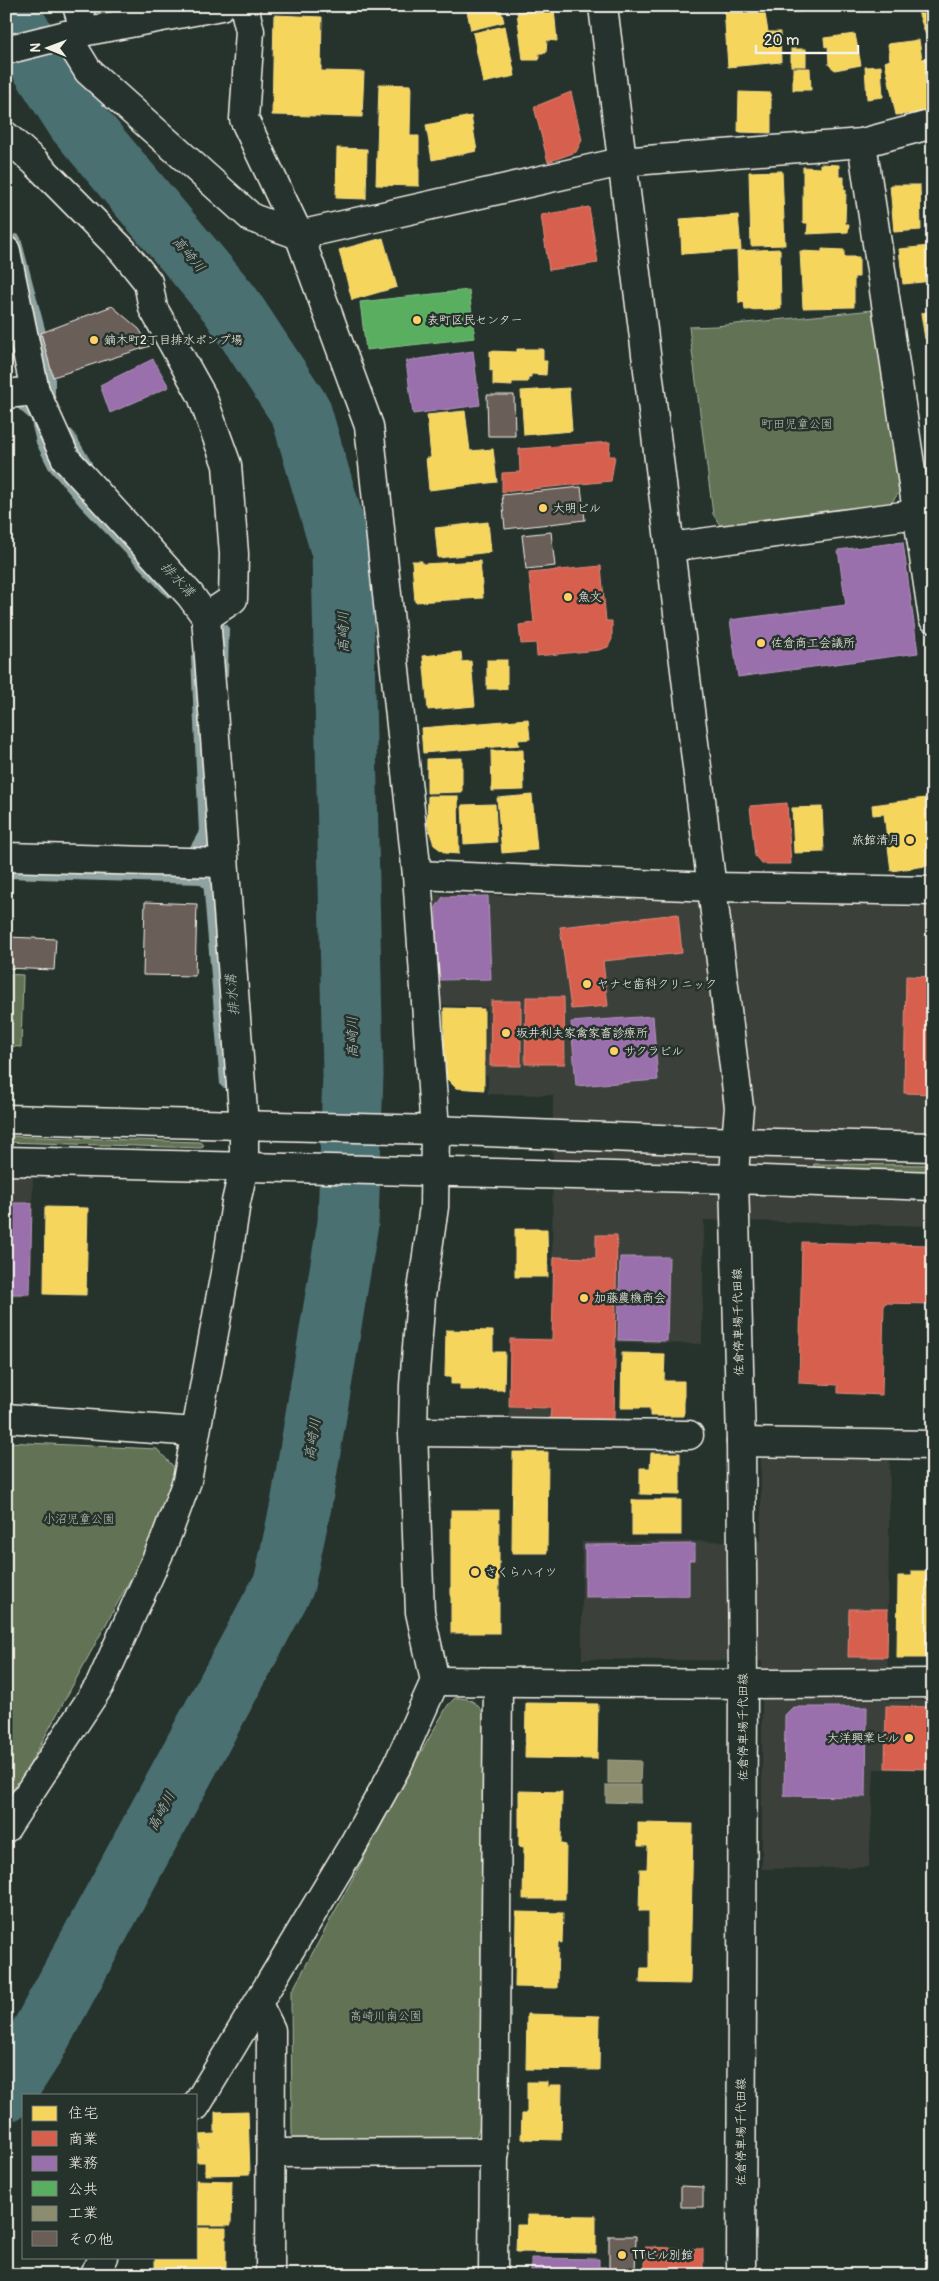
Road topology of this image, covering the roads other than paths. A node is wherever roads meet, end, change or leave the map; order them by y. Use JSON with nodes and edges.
{"nodes":[{"id":1,"x":221,"y":6,"type":"edge"},
{"id":2,"x":244,"y":6,"type":"edge"},
{"id":3,"x":603,"y":6,"type":"edge"},
{"id":4,"x":76,"y":24,"type":"edge"},
{"id":5,"x":6,"y":50,"type":"edge"},
{"id":6,"x":933,"y":124,"type":"edge"},
{"id":7,"x":6,"y":136,"type":"edge"},
{"id":8,"x":862,"y":143,"type":"junction"},
{"id":9,"x":621,"y":162,"type":"junction"},
{"id":10,"x":299,"y":235,"type":"junction"},
{"id":11,"x":6,"y":251,"type":"edge"},
{"id":12,"x":36,"y":391,"type":"junction"},
{"id":13,"x":6,"y":394,"type":"edge"},
{"id":14,"x":917,"y":514,"type":"junction"},
{"id":15,"x":670,"y":547,"type":"junction"},
{"id":16,"x":206,"y":617,"type":"junction"},
{"id":17,"x":933,"y":618,"type":"edge"},
{"id":18,"x":6,"y":857,"type":"edge"},
{"id":19,"x":223,"y":864,"type":"junction"},
{"id":20,"x":417,"y":875,"type":"junction"},
{"id":21,"x":713,"y":887,"type":"junction"},
{"id":22,"x":933,"y":891,"type":"edge"},
{"id":23,"x":6,"y":1119,"type":"edge"},
{"id":24,"x":244,"y":1126,"type":"junction"},
{"id":25,"x":435,"y":1130,"type":"junction"},
{"id":26,"x":736,"y":1142,"type":"junction"},
{"id":27,"x":933,"y":1147,"type":"edge"},
{"id":28,"x":6,"y":1161,"type":"edge"},
{"id":29,"x":244,"y":1167,"type":"junction"},
{"id":30,"x":436,"y":1172,"type":"junction"},
{"id":31,"x":734,"y":1179,"type":"junction"},
{"id":32,"x":933,"y":1186,"type":"edge"},
{"id":33,"x":6,"y":1418,"type":"edge"},
{"id":34,"x":195,"y":1432,"type":"junction"},
{"id":35,"x":413,"y":1432,"type":"junction"},
{"id":36,"x":688,"y":1435,"type":"dead end"},
{"id":37,"x":741,"y":1442,"type":"junction"},
{"id":38,"x":933,"y":1445,"type":"edge"},
{"id":39,"x":435,"y":1681,"type":"junction"},
{"id":40,"x":498,"y":1682,"type":"junction"},
{"id":41,"x":933,"y":1683,"type":"edge"},
{"id":42,"x":744,"y":1684,"type":"junction"},
{"id":43,"x":6,"y":1828,"type":"edge"},
{"id":44,"x":258,"y":2004,"type":"junction"},
{"id":45,"x":198,"y":2103,"type":"edge"},
{"id":46,"x":495,"y":2152,"type":"junction"},
{"id":47,"x":271,"y":2153,"type":"junction"},
{"id":48,"x":103,"y":2258,"type":"edge"},
{"id":49,"x":93,"y":2275,"type":"edge"},
{"id":50,"x":270,"y":2275,"type":"edge"},
{"id":51,"x":494,"y":2275,"type":"edge"},
{"id":52,"x":740,"y":2275,"type":"edge"}],
"edges":[{"from":1,"to":4,"type":"street"},
{"from":2,"to":10,"type":"street"},
{"from":3,"to":9,"type":"street","name":"佐倉停車場千代田線"},
{"from":4,"to":5,"type":"street"},
{"from":4,"to":10,"type":"street"},
{"from":6,"to":8,"type":"street"},
{"from":7,"to":16,"type":"street"},
{"from":8,"to":9,"type":"street"},
{"from":8,"to":14,"type":"street"},
{"from":9,"to":10,"type":"street"},
{"from":9,"to":15,"type":"street","name":"佐倉停車場千代田線"},
{"from":10,"to":20,"type":"street"},
{"from":11,"to":12,"type":"street"},
{"from":12,"to":13,"type":"street"},
{"from":12,"to":16,"type":"street"},
{"from":14,"to":15,"type":"street"},
{"from":14,"to":17,"type":"street"},
{"from":15,"to":21,"type":"street","name":"佐倉停車場千代田線"},
{"from":16,"to":19,"type":"street"},
{"from":18,"to":19,"type":"street"},
{"from":19,"to":24,"type":"street"},
{"from":20,"to":21,"type":"street"},
{"from":20,"to":25,"type":"street"},
{"from":21,"to":22,"type":"street"},
{"from":21,"to":26,"type":"street","name":"佐倉停車場千代田線"},
{"from":23,"to":24,"type":"street"},
{"from":24,"to":25,"type":"street"},
{"from":24,"to":29,"type":"street"},
{"from":25,"to":26,"type":"street"},
{"from":25,"to":30,"type":"street"},
{"from":26,"to":27,"type":"street"},
{"from":26,"to":31,"type":"street","name":"佐倉停車場千代田線"},
{"from":28,"to":29,"type":"street"},
{"from":29,"to":30,"type":"street"},
{"from":29,"to":34,"type":"street"},
{"from":30,"to":31,"type":"street"},
{"from":30,"to":35,"type":"street"},
{"from":31,"to":32,"type":"street"},
{"from":31,"to":37,"type":"street","name":"佐倉停車場千代田線"},
{"from":33,"to":34,"type":"street"},
{"from":34,"to":43,"type":"street"},
{"from":35,"to":36,"type":"street"},
{"from":35,"to":39,"type":"street"},
{"from":37,"to":38,"type":"street"},
{"from":37,"to":42,"type":"street","name":"佐倉停車場千代田線"},
{"from":39,"to":40,"type":"street"},
{"from":39,"to":44,"type":"street"},
{"from":40,"to":42,"type":"street"},
{"from":40,"to":46,"type":"street"},
{"from":41,"to":42,"type":"street"},
{"from":42,"to":52,"type":"street","name":"佐倉停車場千代田線"},
{"from":44,"to":45,"type":"street"},
{"from":44,"to":47,"type":"street"},
{"from":46,"to":47,"type":"street"},
{"from":46,"to":51,"type":"street"},
{"from":47,"to":50,"type":"street"},
{"from":48,"to":49,"type":"street"}]}
